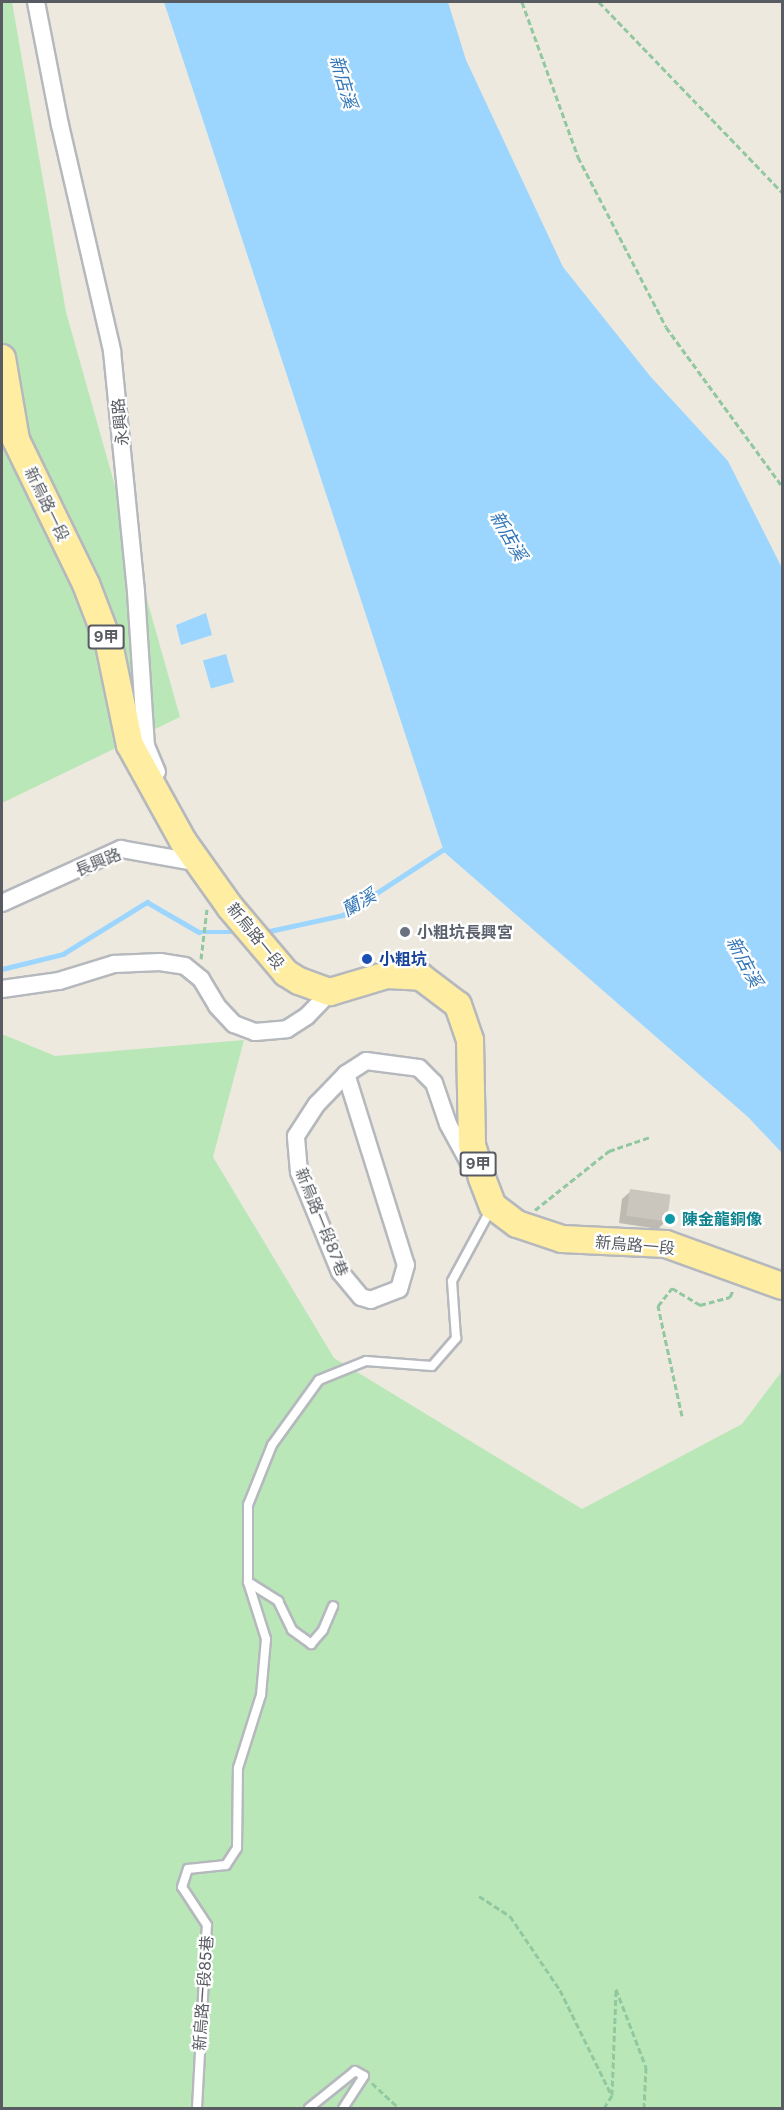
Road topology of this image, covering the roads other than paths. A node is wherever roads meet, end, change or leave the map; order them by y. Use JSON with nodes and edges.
{"nodes":[{"id":1,"x":36,"y":2,"type":"edge"},
{"id":2,"x":2,"y":357,"type":"edge"},
{"id":3,"x":183,"y":841,"type":"junction"},
{"id":4,"x":199,"y":863,"type":"junction"},
{"id":5,"x":2,"y":903,"type":"edge"},
{"id":6,"x":2,"y":989,"type":"edge"},
{"id":7,"x":330,"y":992,"type":"junction"},
{"id":8,"x":346,"y":1074,"type":"junction"},
{"id":9,"x":482,"y":1178,"type":"junction"},
{"id":10,"x":493,"y":1206,"type":"junction"},
{"id":11,"x":783,"y":1286,"type":"edge"},
{"id":12,"x":248,"y":1582,"type":"junction"},
{"id":13,"x":333,"y":1606,"type":"dead end"},
{"id":14,"x":197,"y":2109,"type":"edge"},
{"id":15,"x":309,"y":2109,"type":"edge"},
{"id":16,"x":343,"y":2109,"type":"edge"}],
"edges":[{"from":1,"to":3,"type":"street","name":"永興路"},
{"from":2,"to":3,"type":"main road","name":"新烏路一段","number":"9甲"},
{"from":3,"to":4,"type":"main road","name":"新烏路一段","number":"9甲"},
{"from":4,"to":5,"type":"street","name":"長興路"},
{"from":4,"to":7,"type":"main road","name":"新烏路一段","number":"9甲"},
{"from":6,"to":7,"type":"street"},
{"from":7,"to":9,"type":"main road","number":"9甲"},
{"from":8,"to":8,"type":"street","name":"新烏路一段87巷"},
{"from":8,"to":9,"type":"street","name":"新烏路一段87巷"},
{"from":9,"to":10,"type":"main road","number":"9甲"},
{"from":10,"to":11,"type":"main road","name":"新烏路一段"},
{"from":10,"to":12,"type":"lane","name":"新烏路一段85巷"},
{"from":12,"to":13,"type":"lane"},
{"from":12,"to":14,"type":"lane","name":"新烏路一段85巷"},
{"from":15,"to":16,"type":"lane"}]}
